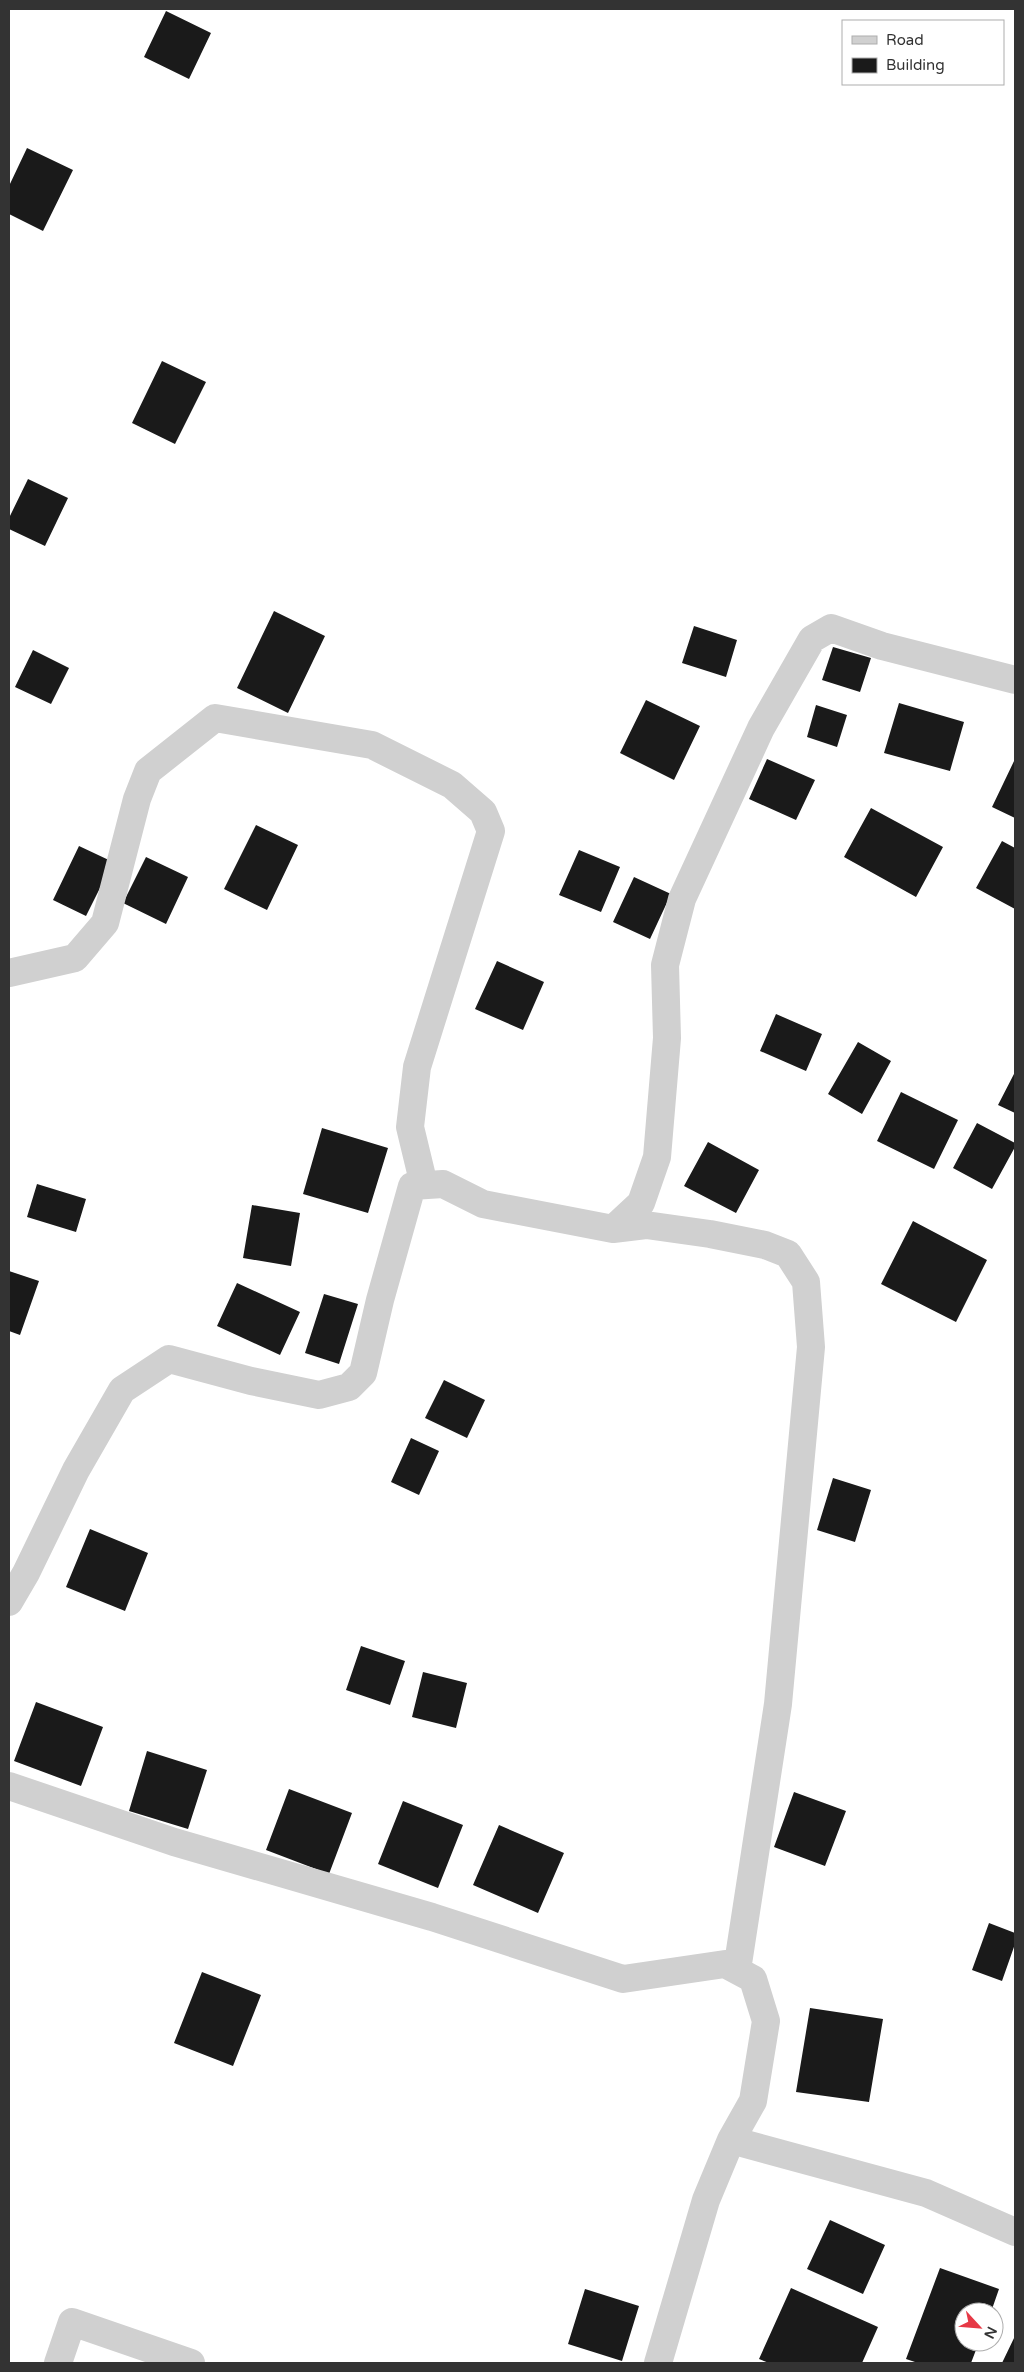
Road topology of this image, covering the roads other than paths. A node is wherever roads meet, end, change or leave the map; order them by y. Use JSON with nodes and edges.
{"nodes":[{"id":1,"x":1015,"y":680,"type":"edge"},
{"id":2,"x":9,"y":973,"type":"edge"},
{"id":3,"x":424,"y":1186,"type":"junction"},
{"id":4,"x":613,"y":1229,"type":"junction"},
{"id":5,"x":9,"y":1602,"type":"edge"},
{"id":6,"x":9,"y":1786,"type":"edge"},
{"id":7,"x":737,"y":1970,"type":"junction"},
{"id":8,"x":731,"y":2140,"type":"junction"},
{"id":9,"x":1015,"y":2232,"type":"edge"},
{"id":10,"x":58,"y":2363,"type":"edge"},
{"id":11,"x":191,"y":2363,"type":"edge"},
{"id":12,"x":658,"y":2363,"type":"edge"}],
"edges":[{"from":1,"to":4,"type":"street"},
{"from":2,"to":3,"type":"street"},
{"from":3,"to":4,"type":"street"},
{"from":3,"to":5,"type":"street"},
{"from":4,"to":7,"type":"street"},
{"from":6,"to":7,"type":"street"},
{"from":7,"to":8,"type":"street"},
{"from":8,"to":9,"type":"street"},
{"from":8,"to":12,"type":"street"},
{"from":10,"to":11,"type":"street"}]}
